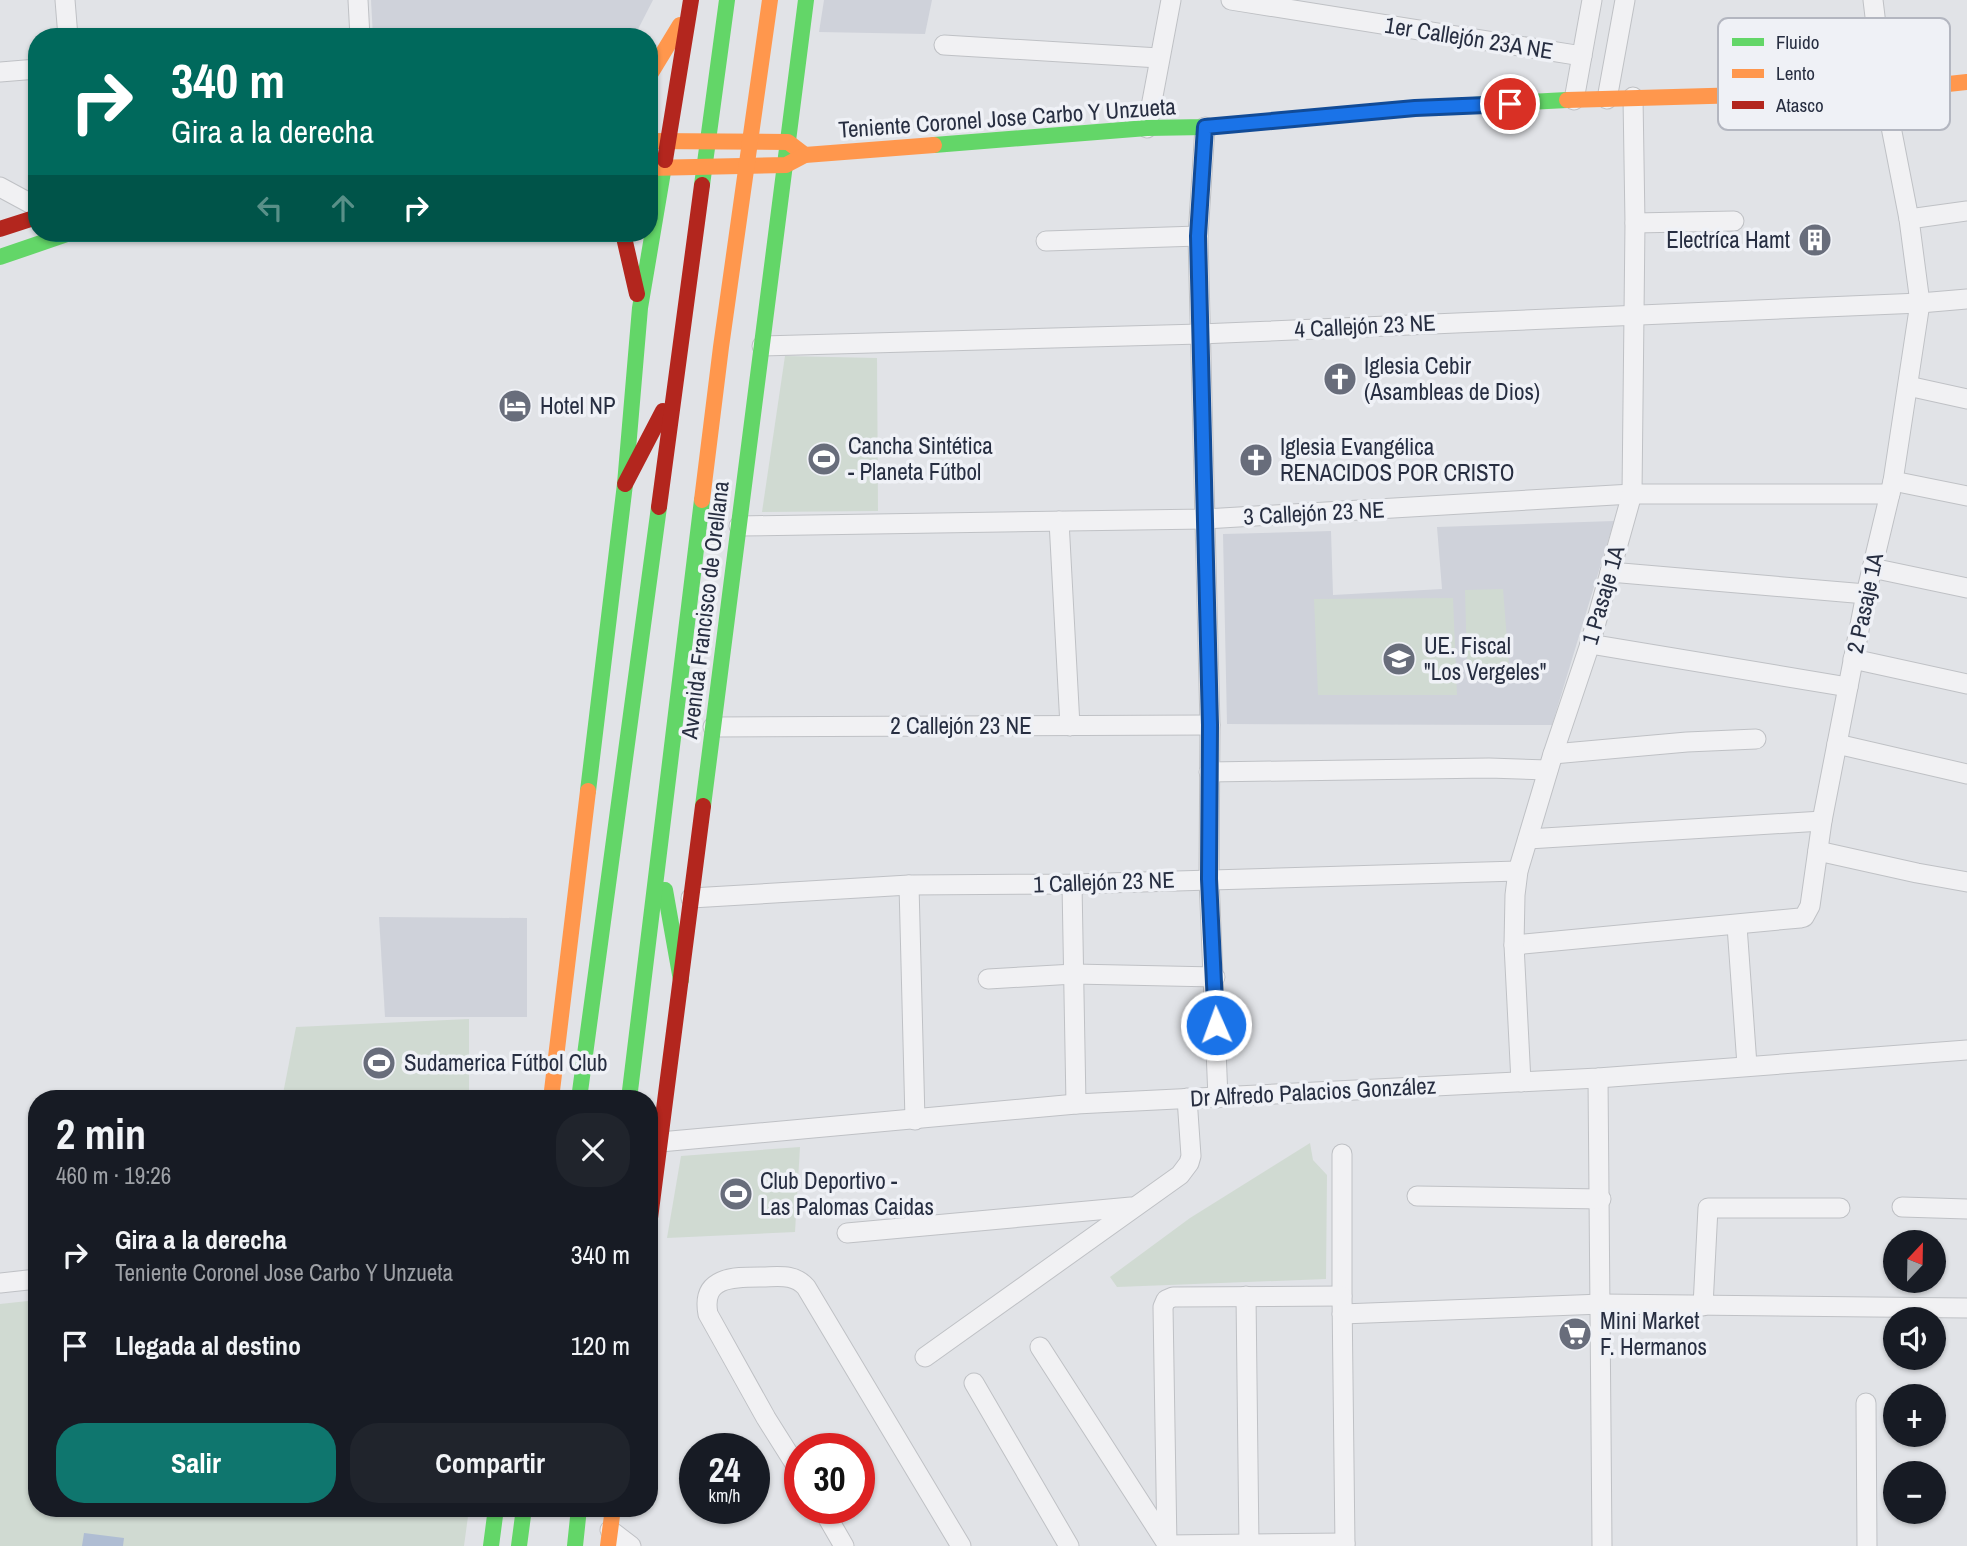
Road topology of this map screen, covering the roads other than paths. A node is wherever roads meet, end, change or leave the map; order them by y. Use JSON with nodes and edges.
{"nodes":[{"id":1,"x":65,"y":0,"type":"edge"},
{"id":2,"x":358,"y":0,"type":"edge"},
{"id":3,"x":727,"y":0,"type":"edge"},
{"id":4,"x":770,"y":0,"type":"edge"},
{"id":5,"x":806,"y":0,"type":"edge"},
{"id":6,"x":1171,"y":0,"type":"edge"},
{"id":7,"x":1231,"y":0,"type":"edge"},
{"id":8,"x":1592,"y":0,"type":"edge"},
{"id":9,"x":1625,"y":0,"type":"edge"},
{"id":10,"x":1873,"y":0,"type":"edge"},
{"id":11,"x":690,"y":3,"type":"edge"},
{"id":12,"x":1875,"y":18,"type":"edge"},
{"id":13,"x":67,"y":28,"type":"edge"},
{"id":14,"x":360,"y":28,"type":"edge"},
{"id":15,"x":944,"y":46,"type":"dead end"},
{"id":16,"x":1582,"y":55,"type":"junction"},
{"id":17,"x":1159,"y":58,"type":"junction"},
{"id":18,"x":658,"y":60,"type":"edge"},
{"id":19,"x":28,"y":70,"type":"edge"},
{"id":20,"x":0,"y":72,"type":"edge"},
{"id":21,"x":1718,"y":95,"type":"edge"},
{"id":22,"x":1633,"y":97,"type":"junction"},
{"id":23,"x":1607,"y":99,"type":"junction"},
{"id":24,"x":1574,"y":100,"type":"junction"},
{"id":25,"x":1205,"y":127,"type":"junction"},
{"id":26,"x":1147,"y":128,"type":"junction"},
{"id":27,"x":1892,"y":130,"type":"edge"},
{"id":28,"x":658,"y":141,"type":"edge"},
{"id":29,"x":668,"y":141,"type":"junction"},
{"id":30,"x":709,"y":141,"type":"junction"},
{"id":31,"x":751,"y":142,"type":"junction"},
{"id":32,"x":788,"y":142,"type":"junction"},
{"id":33,"x":805,"y":155,"type":"junction"},
{"id":34,"x":786,"y":165,"type":"junction"},
{"id":35,"x":658,"y":166,"type":"edge"},
{"id":36,"x":705,"y":166,"type":"junction"},
{"id":37,"x":746,"y":167,"type":"junction"},
{"id":38,"x":658,"y":168,"type":"edge"},
{"id":39,"x":0,"y":187,"type":"edge"},
{"id":40,"x":28,"y":202,"type":"edge"},
{"id":41,"x":1967,"y":211,"type":"edge"},
{"id":42,"x":28,"y":219,"type":"edge"},
{"id":43,"x":1909,"y":219,"type":"junction"},
{"id":44,"x":1734,"y":221,"type":"dead end"},
{"id":45,"x":1635,"y":223,"type":"junction"},
{"id":46,"x":0,"y":229,"type":"edge"},
{"id":47,"x":1198,"y":236,"type":"junction"},
{"id":48,"x":1046,"y":241,"type":"dead end"},
{"id":49,"x":39,"y":242,"type":"edge"},
{"id":50,"x":625,"y":242,"type":"edge"},
{"id":51,"x":648,"y":242,"type":"edge"},
{"id":52,"x":0,"y":257,"type":"edge"},
{"id":53,"x":1967,"y":299,"type":"edge"},
{"id":54,"x":1920,"y":303,"type":"junction"},
{"id":55,"x":640,"y":308,"type":"junction"},
{"id":56,"x":1632,"y":314,"type":"junction"},
{"id":57,"x":1200,"y":334,"type":"junction"},
{"id":58,"x":762,"y":346,"type":"junction"},
{"id":59,"x":676,"y":379,"type":"junction"},
{"id":60,"x":1908,"y":386,"type":"junction"},
{"id":61,"x":1967,"y":399,"type":"edge"},
{"id":62,"x":625,"y":484,"type":"junction"},
{"id":63,"x":1891,"y":487,"type":"junction"},
{"id":64,"x":1632,"y":494,"type":"junction"},
{"id":65,"x":1967,"y":496,"type":"edge"},
{"id":66,"x":1205,"y":519,"type":"junction"},
{"id":67,"x":1059,"y":522,"type":"junction"},
{"id":68,"x":738,"y":527,"type":"junction"},
{"id":69,"x":1872,"y":568,"type":"junction"},
{"id":70,"x":1610,"y":572,"type":"junction"},
{"id":71,"x":1967,"y":588,"type":"edge"},
{"id":72,"x":1866,"y":594,"type":"junction"},
{"id":73,"x":1590,"y":644,"type":"junction"},
{"id":74,"x":1853,"y":659,"type":"junction"},
{"id":75,"x":1967,"y":684,"type":"edge"},
{"id":76,"x":1848,"y":687,"type":"junction"},
{"id":77,"x":1210,"y":725,"type":"junction"},
{"id":78,"x":1070,"y":726,"type":"junction"},
{"id":79,"x":713,"y":727,"type":"junction"},
{"id":80,"x":1756,"y":739,"type":"dead end"},
{"id":81,"x":1836,"y":744,"type":"junction"},
{"id":82,"x":1550,"y":762,"type":"junction"},
{"id":83,"x":1209,"y":772,"type":"junction"},
{"id":84,"x":1967,"y":774,"type":"edge"},
{"id":85,"x":1822,"y":821,"type":"junction"},
{"id":86,"x":1528,"y":839,"type":"junction"},
{"id":87,"x":659,"y":849,"type":"junction"},
{"id":88,"x":1818,"y":851,"type":"junction"},
{"id":89,"x":1518,"y":871,"type":"junction"},
{"id":90,"x":1209,"y":879,"type":"junction"},
{"id":91,"x":1967,"y":882,"type":"edge"},
{"id":92,"x":1072,"y":884,"type":"junction"},
{"id":93,"x":909,"y":885,"type":"junction"},
{"id":94,"x":691,"y":898,"type":"junction"},
{"id":95,"x":1737,"y":926,"type":"junction"},
{"id":96,"x":1514,"y":945,"type":"junction"},
{"id":97,"x":1074,"y":974,"type":"junction"},
{"id":98,"x":1215,"y":977,"type":"junction"},
{"id":99,"x":988,"y":979,"type":"dead end"},
{"id":100,"x":681,"y":980,"type":"junction"},
{"id":101,"x":1967,"y":1050,"type":"edge"},
{"id":102,"x":1747,"y":1065,"type":"junction"},
{"id":103,"x":1598,"y":1078,"type":"junction"},
{"id":104,"x":1521,"y":1083,"type":"junction"},
{"id":105,"x":552,"y":1090,"type":"edge"},
{"id":106,"x":580,"y":1090,"type":"edge"},
{"id":107,"x":630,"y":1090,"type":"edge"},
{"id":108,"x":1187,"y":1098,"type":"junction"},
{"id":109,"x":1218,"y":1098,"type":"junction"},
{"id":110,"x":1076,"y":1104,"type":"junction"},
{"id":111,"x":915,"y":1120,"type":"junction"},
{"id":112,"x":660,"y":1142,"type":"junction"},
{"id":113,"x":1342,"y":1154,"type":"dead end"},
{"id":114,"x":658,"y":1157,"type":"edge"},
{"id":115,"x":1417,"y":1196,"type":"dead end"},
{"id":116,"x":1601,"y":1199,"type":"junction"},
{"id":117,"x":1133,"y":1207,"type":"junction"},
{"id":118,"x":1902,"y":1207,"type":"dead end"},
{"id":119,"x":1840,"y":1208,"type":"dead end"},
{"id":120,"x":1967,"y":1209,"type":"edge"},
{"id":121,"x":847,"y":1233,"type":"dead end"},
{"id":122,"x":28,"y":1280,"type":"edge"},
{"id":123,"x":0,"y":1283,"type":"edge"},
{"id":124,"x":1246,"y":1296,"type":"junction"},
{"id":125,"x":1602,"y":1304,"type":"junction"},
{"id":126,"x":1342,"y":1305,"type":"junction"},
{"id":127,"x":1703,"y":1306,"type":"junction"},
{"id":128,"x":1967,"y":1308,"type":"edge"},
{"id":129,"x":1040,"y":1347,"type":"dead end"},
{"id":130,"x":925,"y":1357,"type":"dead end"},
{"id":131,"x":974,"y":1383,"type":"dead end"},
{"id":132,"x":1866,"y":1403,"type":"dead end"},
{"id":133,"x":784,"y":1447,"type":"edge"},
{"id":134,"x":495,"y":1517,"type":"edge"},
{"id":135,"x":523,"y":1517,"type":"edge"},
{"id":136,"x":578,"y":1517,"type":"edge"},
{"id":137,"x":612,"y":1517,"type":"edge"},
{"id":138,"x":831,"y":1524,"type":"edge"},
{"id":139,"x":609,"y":1538,"type":"edge"},
{"id":140,"x":1249,"y":1545,"type":"edge"},
{"id":141,"x":1345,"y":1545,"type":"edge"},
{"id":142,"x":491,"y":1546,"type":"edge"},
{"id":143,"x":519,"y":1546,"type":"edge"},
{"id":144,"x":575,"y":1546,"type":"edge"},
{"id":145,"x":631,"y":1546,"type":"edge"},
{"id":146,"x":844,"y":1546,"type":"edge"},
{"id":147,"x":961,"y":1546,"type":"edge"},
{"id":148,"x":1069,"y":1546,"type":"edge"},
{"id":149,"x":1167,"y":1546,"type":"edge"},
{"id":150,"x":1602,"y":1546,"type":"edge"},
{"id":151,"x":1867,"y":1546,"type":"edge"}],
"edges":[{"from":1,"to":13,"type":"street"},
{"from":2,"to":14,"type":"street"},
{"from":3,"to":30,"type":"main road"},
{"from":4,"to":31,"type":"main road","name":"Avenida Francisco de Orellana"},
{"from":5,"to":32,"type":"main road","name":"Avenida Francisco de Orellana"},
{"from":6,"to":17,"type":"street"},
{"from":7,"to":16,"type":"street","name":"1er Callejón 23A NE"},
{"from":8,"to":16,"type":"street"},
{"from":9,"to":23,"type":"street"},
{"from":10,"to":12,"type":"street","name":"2 Pasaje 1A"},
{"from":11,"to":18,"type":"main road"},
{"from":11,"to":29,"type":"main road"},
{"from":15,"to":17,"type":"street"},
{"from":16,"to":24,"type":"street"},
{"from":17,"to":26,"type":"street"},
{"from":19,"to":20,"type":"street"},
{"from":21,"to":22,"type":"main road","name":"Teniente Coronel Jose Carbo Y Unzueta"},
{"from":22,"to":23,"type":"main road","name":"Teniente Coronel Jose Carbo Y Unzueta"},
{"from":22,"to":45,"type":"street","name":"1 Pasaje 1A"},
{"from":23,"to":24,"type":"main road","name":"Teniente Coronel Jose Carbo Y Unzueta"},
{"from":24,"to":25,"type":"main road","name":"Teniente Coronel Jose Carbo Y Unzueta"},
{"from":25,"to":26,"type":"main road","name":"Teniente Coronel Jose Carbo Y Unzueta"},
{"from":25,"to":47,"type":"street"},
{"from":26,"to":33,"type":"main road","name":"Teniente Coronel Jose Carbo Y Unzueta"},
{"from":27,"to":43,"type":"street","name":"2 Pasaje 1A"},
{"from":28,"to":29,"type":"main road"},
{"from":29,"to":30,"type":"main road"},
{"from":29,"to":35,"type":"main road"},
{"from":30,"to":31,"type":"main road"},
{"from":30,"to":36,"type":"main road"},
{"from":31,"to":32,"type":"main road"},
{"from":31,"to":37,"type":"main road","name":"Avenida Francisco de Orellana"},
{"from":32,"to":33,"type":"main road"},
{"from":32,"to":34,"type":"main road","name":"Avenida Francisco de Orellana"},
{"from":33,"to":34,"type":"main road","name":"Teniente Coronel Jose Carbo Y Unzueta"},
{"from":34,"to":37,"type":"main road"},
{"from":34,"to":58,"type":"main road","name":"Avenida Francisco de Orellana"},
{"from":36,"to":37,"type":"main road"},
{"from":36,"to":38,"type":"main road"},
{"from":36,"to":59,"type":"main road"},
{"from":37,"to":87,"type":"main road","name":"Avenida Francisco de Orellana"},
{"from":39,"to":40,"type":"street"},
{"from":41,"to":43,"type":"street"},
{"from":42,"to":46,"type":"main road"},
{"from":43,"to":54,"type":"street","name":"2 Pasaje 1A"},
{"from":44,"to":45,"type":"street"},
{"from":45,"to":56,"type":"street","name":"1 Pasaje 1A"},
{"from":47,"to":48,"type":"street"},
{"from":47,"to":57,"type":"street"},
{"from":49,"to":52,"type":"main road"},
{"from":50,"to":55,"type":"main road"},
{"from":51,"to":55,"type":"main road"},
{"from":53,"to":54,"type":"street","name":"4 Callejón 23 NE"},
{"from":54,"to":56,"type":"street","name":"4 Callejón 23 NE"},
{"from":54,"to":60,"type":"street","name":"2 Pasaje 1A"},
{"from":55,"to":62,"type":"main road"},
{"from":56,"to":57,"type":"street","name":"4 Callejón 23 NE"},
{"from":56,"to":64,"type":"street","name":"1 Pasaje 1A"},
{"from":57,"to":58,"type":"street","name":"4 Callejón 23 NE"},
{"from":57,"to":66,"type":"street"},
{"from":58,"to":68,"type":"main road","name":"Avenida Francisco de Orellana"},
{"from":59,"to":62,"type":"main road"},
{"from":59,"to":106,"type":"main road"},
{"from":60,"to":61,"type":"street"},
{"from":60,"to":63,"type":"street","name":"2 Pasaje 1A"},
{"from":62,"to":105,"type":"main road"},
{"from":63,"to":64,"type":"street","name":"3 Callejón 23 NE"},
{"from":63,"to":65,"type":"street","name":"3 Callejón 23 NE"},
{"from":63,"to":69,"type":"street","name":"2 Pasaje 1A"},
{"from":64,"to":66,"type":"street","name":"3 Callejón 23 NE"},
{"from":64,"to":70,"type":"street","name":"1 Pasaje 1A"},
{"from":66,"to":67,"type":"street","name":"3 Callejón 23 NE"},
{"from":66,"to":77,"type":"street"},
{"from":67,"to":68,"type":"street","name":"3 Callejón 23 NE"},
{"from":67,"to":78,"type":"street"},
{"from":68,"to":79,"type":"main road","name":"Avenida Francisco de Orellana"},
{"from":69,"to":71,"type":"street"},
{"from":69,"to":72,"type":"street","name":"2 Pasaje 1A"},
{"from":70,"to":72,"type":"street"},
{"from":70,"to":73,"type":"street","name":"1 Pasaje 1A"},
{"from":72,"to":74,"type":"street","name":"2 Pasaje 1A"},
{"from":73,"to":76,"type":"street"},
{"from":73,"to":82,"type":"street","name":"1 Pasaje 1A"},
{"from":74,"to":75,"type":"street"},
{"from":74,"to":76,"type":"street","name":"2 Pasaje 1A"},
{"from":76,"to":81,"type":"street","name":"2 Pasaje 1A"},
{"from":77,"to":78,"type":"street","name":"2 Callejón 23 NE"},
{"from":77,"to":83,"type":"street"},
{"from":78,"to":79,"type":"street","name":"2 Callejón 23 NE"},
{"from":79,"to":94,"type":"main road","name":"Avenida Francisco de Orellana"},
{"from":80,"to":82,"type":"street"},
{"from":81,"to":84,"type":"street"},
{"from":81,"to":85,"type":"street","name":"2 Pasaje 1A"},
{"from":82,"to":83,"type":"street"},
{"from":82,"to":86,"type":"street","name":"1 Pasaje 1A"},
{"from":83,"to":90,"type":"street"},
{"from":85,"to":86,"type":"street"},
{"from":85,"to":88,"type":"street","name":"2 Pasaje 1A"},
{"from":86,"to":89,"type":"street","name":"1 Pasaje 1A"},
{"from":87,"to":100,"type":"main road"},
{"from":87,"to":107,"type":"main road","name":"Avenida Francisco de Orellana"},
{"from":88,"to":91,"type":"street"},
{"from":88,"to":95,"type":"street","name":"2 Pasaje 1A"},
{"from":89,"to":90,"type":"street","name":"1 Callejón 23 NE"},
{"from":89,"to":96,"type":"street","name":"1 Pasaje 1A"},
{"from":90,"to":92,"type":"street","name":"1 Callejón 23 NE"},
{"from":90,"to":98,"type":"street"},
{"from":92,"to":93,"type":"street","name":"1 Callejón 23 NE"},
{"from":92,"to":97,"type":"street"},
{"from":93,"to":94,"type":"street","name":"1 Callejón 23 NE"},
{"from":93,"to":111,"type":"street"},
{"from":94,"to":100,"type":"main road","name":"Avenida Francisco de Orellana"},
{"from":95,"to":96,"type":"street","name":"2 Pasaje 1A"},
{"from":95,"to":102,"type":"street"},
{"from":96,"to":104,"type":"street","name":"1 Pasaje 1A"},
{"from":97,"to":98,"type":"street"},
{"from":97,"to":99,"type":"street"},
{"from":97,"to":110,"type":"street"},
{"from":98,"to":109,"type":"street"},
{"from":100,"to":112,"type":"main road","name":"Avenida Francisco de Orellana"},
{"from":101,"to":102,"type":"street","name":"Dr Alfredo Palacios González"},
{"from":102,"to":103,"type":"street","name":"Dr Alfredo Palacios González"},
{"from":103,"to":104,"type":"street","name":"Dr Alfredo Palacios González"},
{"from":103,"to":116,"type":"street"},
{"from":104,"to":109,"type":"street","name":"Dr Alfredo Palacios González"},
{"from":108,"to":109,"type":"street","name":"Dr Alfredo Palacios González"},
{"from":108,"to":110,"type":"street","name":"Dr Alfredo Palacios González"},
{"from":108,"to":117,"type":"street"},
{"from":110,"to":111,"type":"street","name":"Dr Alfredo Palacios González"},
{"from":111,"to":112,"type":"street","name":"Dr Alfredo Palacios González"},
{"from":112,"to":114,"type":"main road","name":"Avenida Francisco de Orellana"},
{"from":113,"to":126,"type":"street"},
{"from":115,"to":116,"type":"street"},
{"from":116,"to":125,"type":"street"},
{"from":117,"to":121,"type":"street"},
{"from":117,"to":130,"type":"street"},
{"from":118,"to":120,"type":"street"},
{"from":119,"to":127,"type":"street"},
{"from":122,"to":123,"type":"street"},
{"from":124,"to":126,"type":"street"},
{"from":124,"to":140,"type":"street"},
{"from":124,"to":149,"type":"street"},
{"from":125,"to":126,"type":"street"},
{"from":125,"to":127,"type":"street"},
{"from":125,"to":150,"type":"street"},
{"from":126,"to":141,"type":"street"},
{"from":127,"to":128,"type":"street"},
{"from":129,"to":149,"type":"street"},
{"from":131,"to":148,"type":"street"},
{"from":132,"to":151,"type":"street"},
{"from":133,"to":147,"type":"street"},
{"from":134,"to":142,"type":"main road"},
{"from":135,"to":143,"type":"main road"},
{"from":136,"to":144,"type":"main road"},
{"from":137,"to":139,"type":"main road"},
{"from":138,"to":146,"type":"street"},
{"from":139,"to":145,"type":"street"},
{"from":140,"to":141,"type":"street"},
{"from":140,"to":149,"type":"street"}]}
